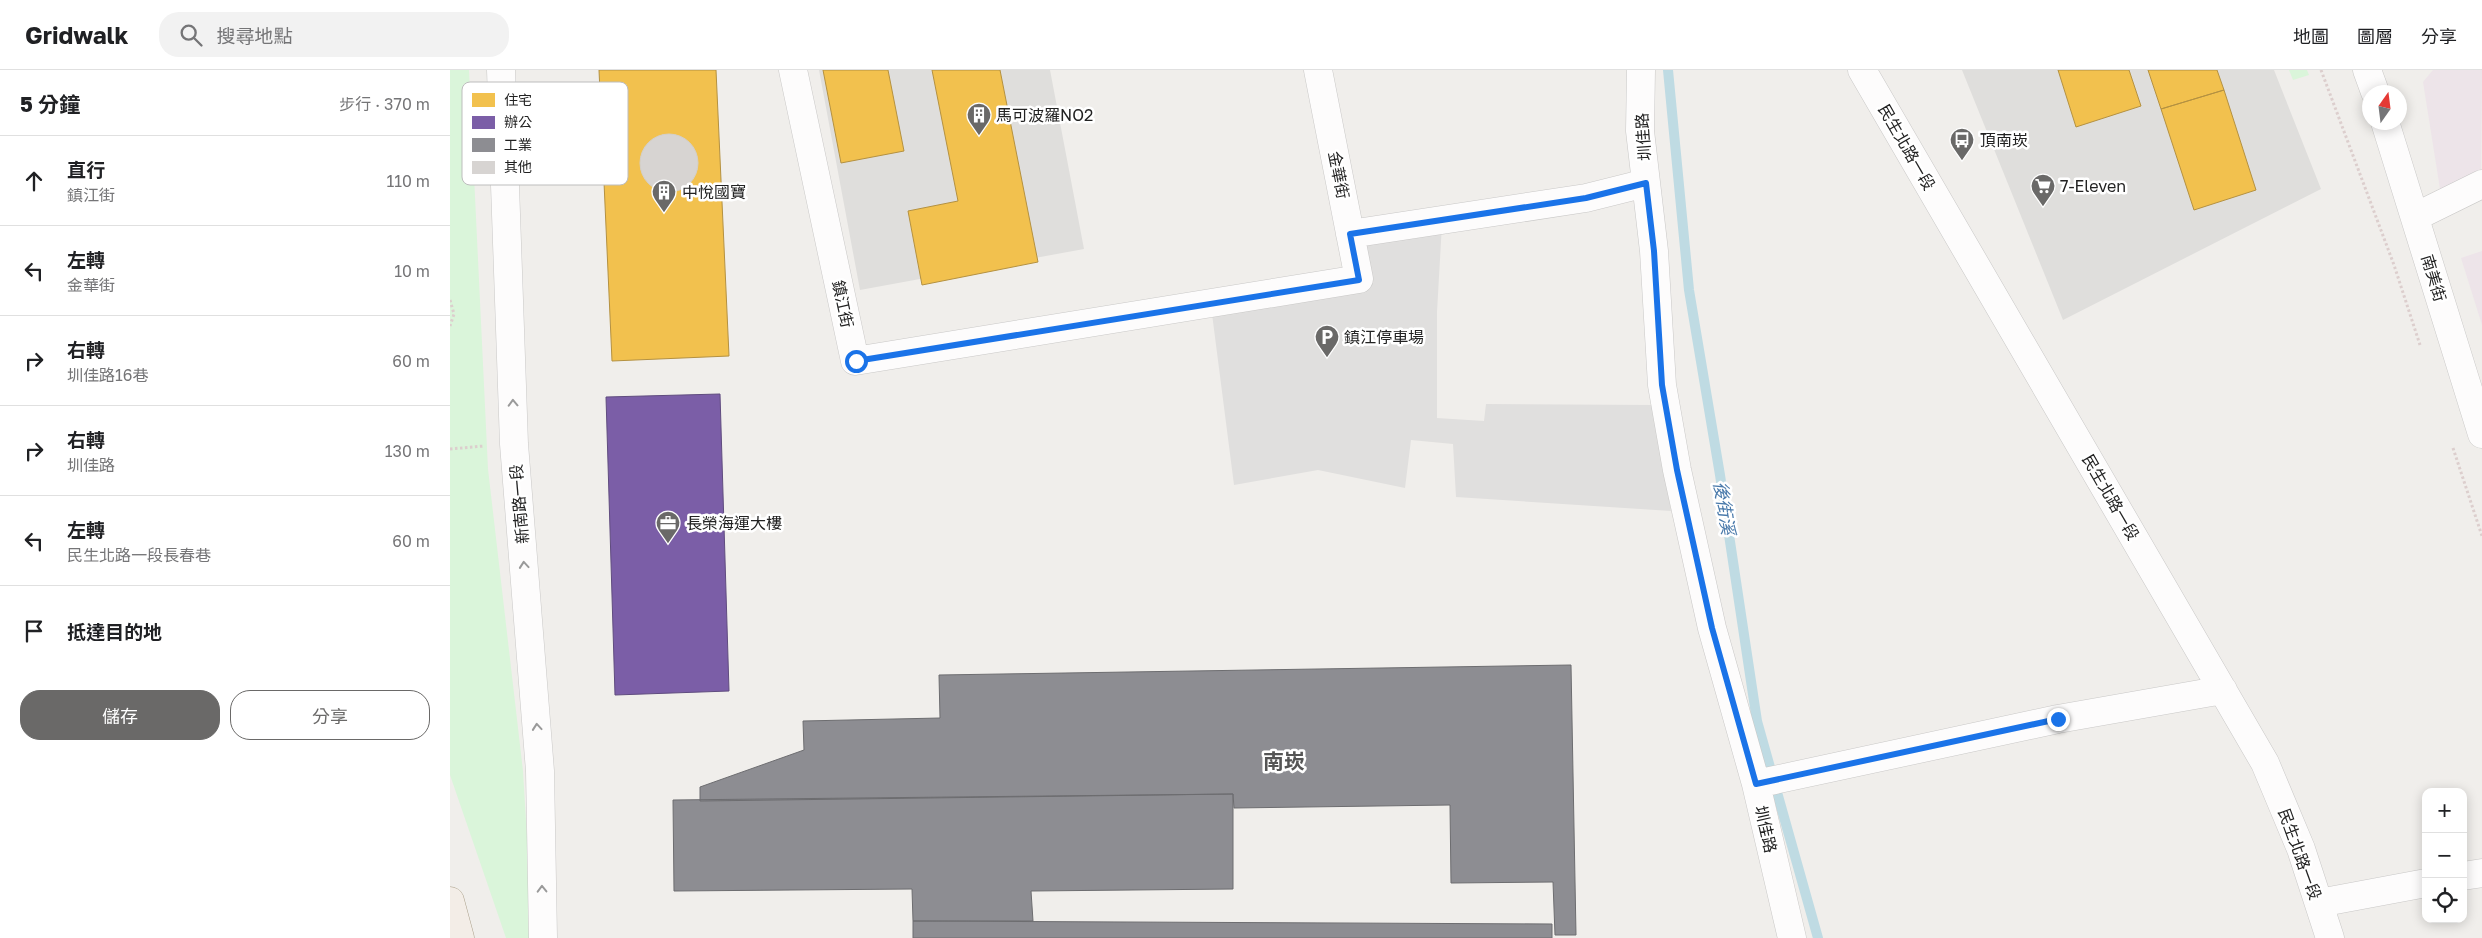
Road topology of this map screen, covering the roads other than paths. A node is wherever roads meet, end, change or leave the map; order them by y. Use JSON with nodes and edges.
{"nodes":[{"id":1,"x":793,"y":70,"type":"edge"},
{"id":2,"x":1318,"y":70,"type":"edge"},
{"id":3,"x":1641,"y":70,"type":"edge"},
{"id":4,"x":1862,"y":70,"type":"edge"},
{"id":5,"x":2367,"y":70,"type":"edge"},
{"id":6,"x":2372,"y":85,"type":"edge"},
{"id":7,"x":2388,"y":130,"type":"edge"},
{"id":8,"x":1646,"y":183,"type":"junction"},
{"id":9,"x":2482,"y":184,"type":"edge"},
{"id":10,"x":506,"y":185,"type":"edge"},
{"id":11,"x":2415,"y":217,"type":"junction"},
{"id":12,"x":1350,"y":234,"type":"junction"},
{"id":13,"x":1359,"y":280,"type":"joint"},
{"id":14,"x":2482,"y":434,"type":"edge"},
{"id":15,"x":2223,"y":690,"type":"junction"},
{"id":16,"x":1772,"y":780,"type":"junction"},
{"id":17,"x":2482,"y":873,"type":"edge"},
{"id":18,"x":2467,"y":875,"type":"edge"},
{"id":19,"x":2422,"y":884,"type":"edge"},
{"id":20,"x":450,"y":901,"type":"edge"},
{"id":21,"x":2319,"y":903,"type":"junction"},
{"id":22,"x":460,"y":938,"type":"edge"},
{"id":23,"x":543,"y":938,"type":"edge"},
{"id":24,"x":1792,"y":938,"type":"edge"},
{"id":25,"x":2330,"y":938,"type":"edge"}],
"edges":[{"from":1,"to":13,"type":"street","name":"鎮江街"},
{"from":2,"to":12,"type":"street","name":"金華街"},
{"from":3,"to":8,"type":"street","name":"圳佳路"},
{"from":4,"to":15,"type":"street","name":"民生北路一段"},
{"from":5,"to":6,"type":"street"},
{"from":7,"to":11,"type":"street","name":"南美街"},
{"from":8,"to":12,"type":"street"},
{"from":8,"to":16,"type":"street","name":"圳佳路"},
{"from":9,"to":11,"type":"street"},
{"from":23,"to":10,"type":"street","name":"新南路一段","one_way":true},
{"from":11,"to":14,"type":"street","name":"南美街"},
{"from":12,"to":13,"type":"street","name":"金華街"},
{"from":15,"to":16,"type":"street"},
{"from":15,"to":21,"type":"street","name":"民生北路一段"},
{"from":16,"to":24,"type":"street","name":"圳佳路"},
{"from":17,"to":18,"type":"street"},
{"from":19,"to":21,"type":"street"},
{"from":20,"to":22,"type":"main road"},
{"from":21,"to":25,"type":"street","name":"民生北路一段"}]}
